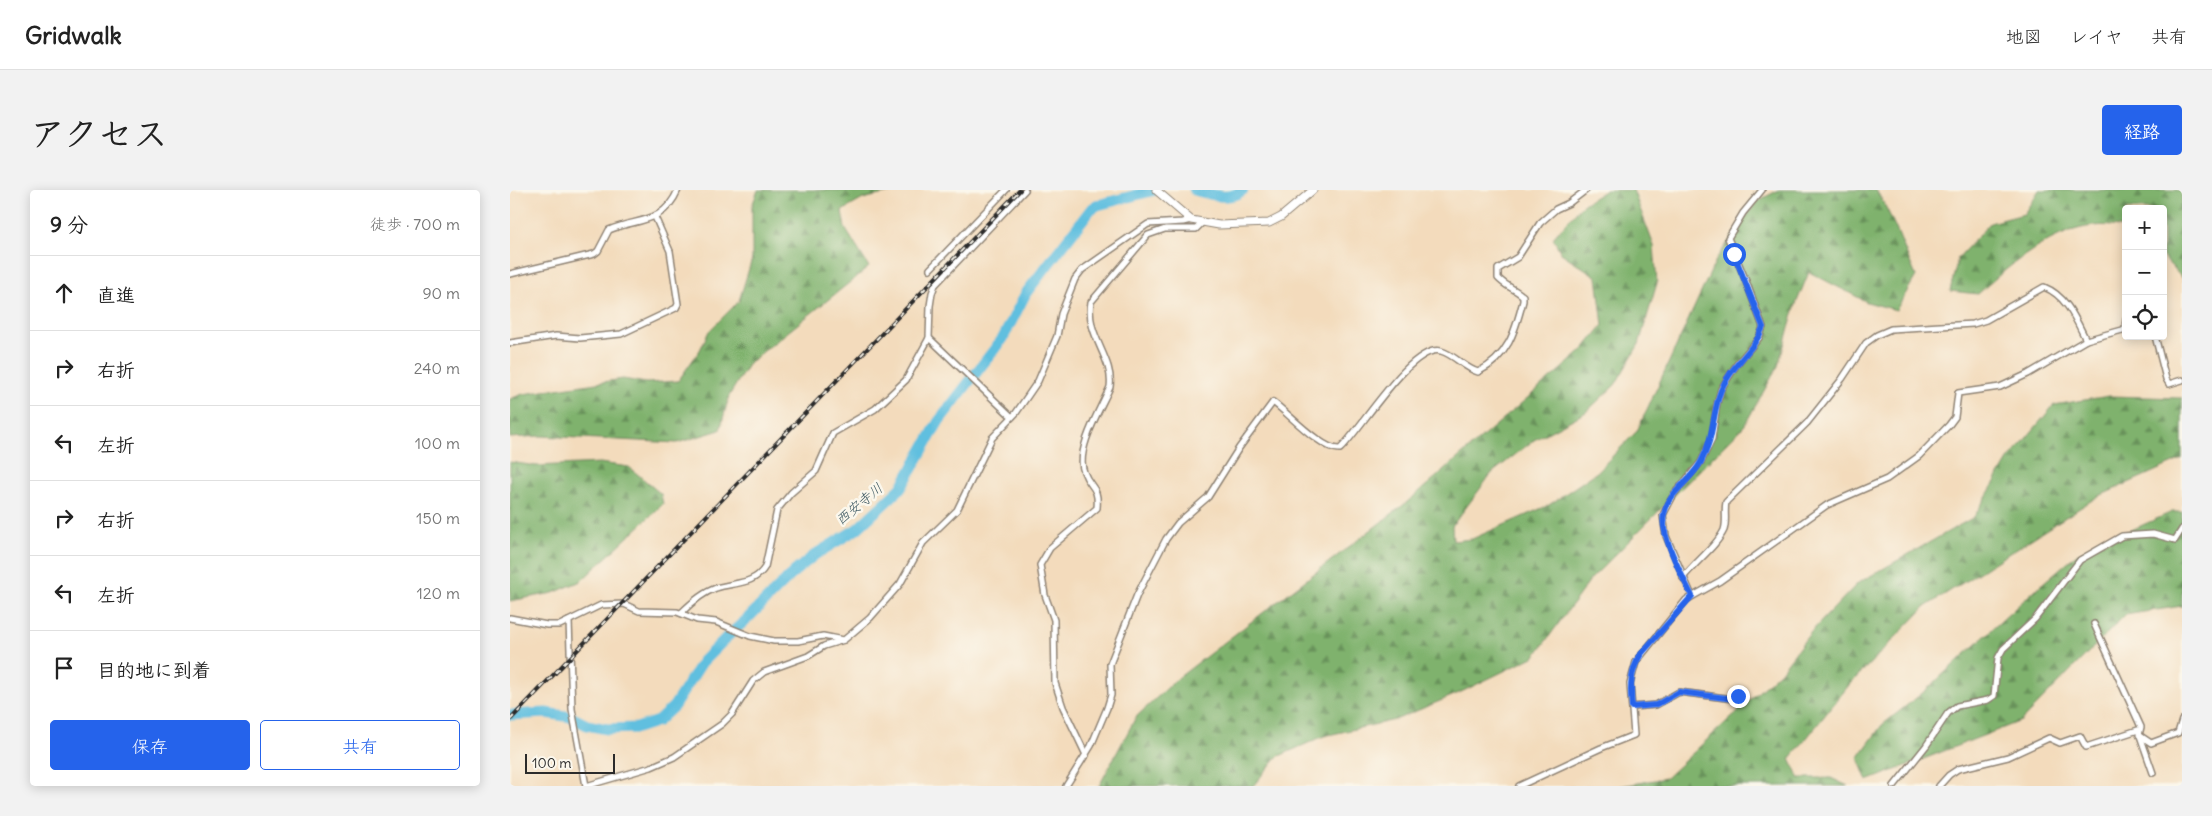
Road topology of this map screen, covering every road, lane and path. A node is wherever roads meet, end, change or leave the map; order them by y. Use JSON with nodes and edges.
{"nodes":[{"id":1,"x":678,"y":190,"type":"edge"},
{"id":2,"x":1006,"y":190,"type":"edge"},
{"id":3,"x":1025,"y":190,"type":"edge"},
{"id":4,"x":1313,"y":190,"type":"edge"},
{"id":5,"x":1586,"y":190,"type":"edge"},
{"id":6,"x":1762,"y":190,"type":"edge"},
{"id":7,"x":1157,"y":191,"type":"edge"},
{"id":8,"x":655,"y":217,"type":"junction"},
{"id":9,"x":1190,"y":220,"type":"junction"},
{"id":10,"x":1202,"y":223,"type":"junction"},
{"id":11,"x":930,"y":269,"type":"dead end"},
{"id":12,"x":510,"y":274,"type":"edge"},
{"id":13,"x":2122,"y":330,"type":"edge"},
{"id":14,"x":930,"y":338,"type":"junction"},
{"id":15,"x":2086,"y":340,"type":"junction"},
{"id":16,"x":2157,"y":340,"type":"edge"},
{"id":17,"x":510,"y":343,"type":"edge"},
{"id":18,"x":2182,"y":380,"type":"edge"},
{"id":19,"x":1012,"y":417,"type":"junction"},
{"id":20,"x":2182,"y":528,"type":"edge"},
{"id":21,"x":1683,"y":578,"type":"junction"},
{"id":22,"x":1692,"y":596,"type":"junction"},
{"id":23,"x":681,"y":613,"type":"junction"},
{"id":24,"x":510,"y":618,"type":"edge"},
{"id":25,"x":569,"y":621,"type":"junction"},
{"id":26,"x":2094,"y":624,"type":"dead end"},
{"id":27,"x":844,"y":640,"type":"junction"},
{"id":28,"x":1738,"y":696,"type":"dead end"},
{"id":29,"x":1632,"y":707,"type":"junction"},
{"id":30,"x":2182,"y":720,"type":"edge"},
{"id":31,"x":2139,"y":735,"type":"junction"},
{"id":32,"x":1086,"y":755,"type":"junction"},
{"id":33,"x":2152,"y":773,"type":"dead end"},
{"id":34,"x":1942,"y":785,"type":"edge"},
{"id":35,"x":586,"y":786,"type":"edge"},
{"id":36,"x":1066,"y":786,"type":"edge"},
{"id":37,"x":1519,"y":786,"type":"edge"},
{"id":38,"x":1894,"y":786,"type":"edge"}],
"edges":[{"from":1,"to":8,"type":"street"},
{"from":2,"to":11,"type":"street"},
{"from":3,"to":14,"type":"street"},
{"from":4,"to":10,"type":"main road"},
{"from":5,"to":32,"type":"street"},
{"from":6,"to":21,"type":"street"},
{"from":7,"to":9,"type":"main road"},
{"from":8,"to":12,"type":"street"},
{"from":8,"to":17,"type":"street"},
{"from":9,"to":10,"type":"main road"},
{"from":9,"to":19,"type":"street"},
{"from":10,"to":32,"type":"street"},
{"from":13,"to":15,"type":"street"},
{"from":14,"to":19,"type":"street"},
{"from":14,"to":23,"type":"street"},
{"from":15,"to":21,"type":"street"},
{"from":15,"to":22,"type":"street"},
{"from":16,"to":18,"type":"street"},
{"from":19,"to":27,"type":"street"},
{"from":20,"to":38,"type":"street"},
{"from":21,"to":22,"type":"street"},
{"from":22,"to":29,"type":"street"},
{"from":23,"to":25,"type":"street"},
{"from":23,"to":27,"type":"street"},
{"from":24,"to":25,"type":"street"},
{"from":25,"to":35,"type":"street"},
{"from":26,"to":31,"type":"street"},
{"from":27,"to":35,"type":"street"},
{"from":28,"to":29,"type":"street"},
{"from":29,"to":37,"type":"street"},
{"from":30,"to":31,"type":"street"},
{"from":31,"to":33,"type":"street"},
{"from":31,"to":34,"type":"street"},
{"from":32,"to":36,"type":"street"}]}
